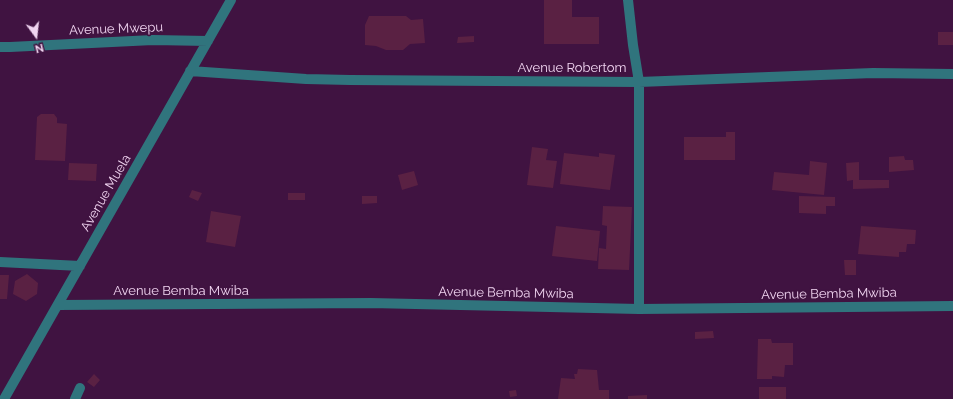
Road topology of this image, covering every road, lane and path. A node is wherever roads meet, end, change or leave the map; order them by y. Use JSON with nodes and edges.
{"nodes":[{"id":1,"x":231,"y":0,"type":"edge"},
{"id":2,"x":628,"y":0,"type":"edge"},
{"id":3,"x":208,"y":41,"type":"junction"},
{"id":4,"x":0,"y":47,"type":"edge"},
{"id":5,"x":190,"y":71,"type":"junction"},
{"id":6,"x":953,"y":74,"type":"edge"},
{"id":7,"x":639,"y":82,"type":"junction"},
{"id":8,"x":0,"y":262,"type":"edge"},
{"id":9,"x":80,"y":266,"type":"junction"},
{"id":10,"x":58,"y":304,"type":"junction"},
{"id":11,"x":953,"y":306,"type":"edge"},
{"id":12,"x":639,"y":309,"type":"junction"},
{"id":13,"x":80,"y":388,"type":"dead end"},
{"id":14,"x":4,"y":399,"type":"edge"},
{"id":15,"x":75,"y":399,"type":"edge"}],
"edges":[{"from":1,"to":3,"type":"street","name":"Avenue Muela"},
{"from":2,"to":7,"type":"street"},
{"from":3,"to":4,"type":"street","name":"Avenue Mwepu"},
{"from":3,"to":5,"type":"street","name":"Avenue Muela"},
{"from":5,"to":7,"type":"street","name":"Avenue Robertom"},
{"from":5,"to":9,"type":"street","name":"Avenue Muela"},
{"from":6,"to":7,"type":"street","name":"Avenue Robertom"},
{"from":7,"to":12,"type":"street"},
{"from":8,"to":9,"type":"street"},
{"from":9,"to":10,"type":"street","name":"Avenue Muela"},
{"from":10,"to":12,"type":"street","name":"Avenue Bemba Mwiba"},
{"from":10,"to":14,"type":"street","name":"Avenue Muela"},
{"from":11,"to":12,"type":"street","name":"Avenue Bemba Mwiba"},
{"from":13,"to":15,"type":"street"}]}
